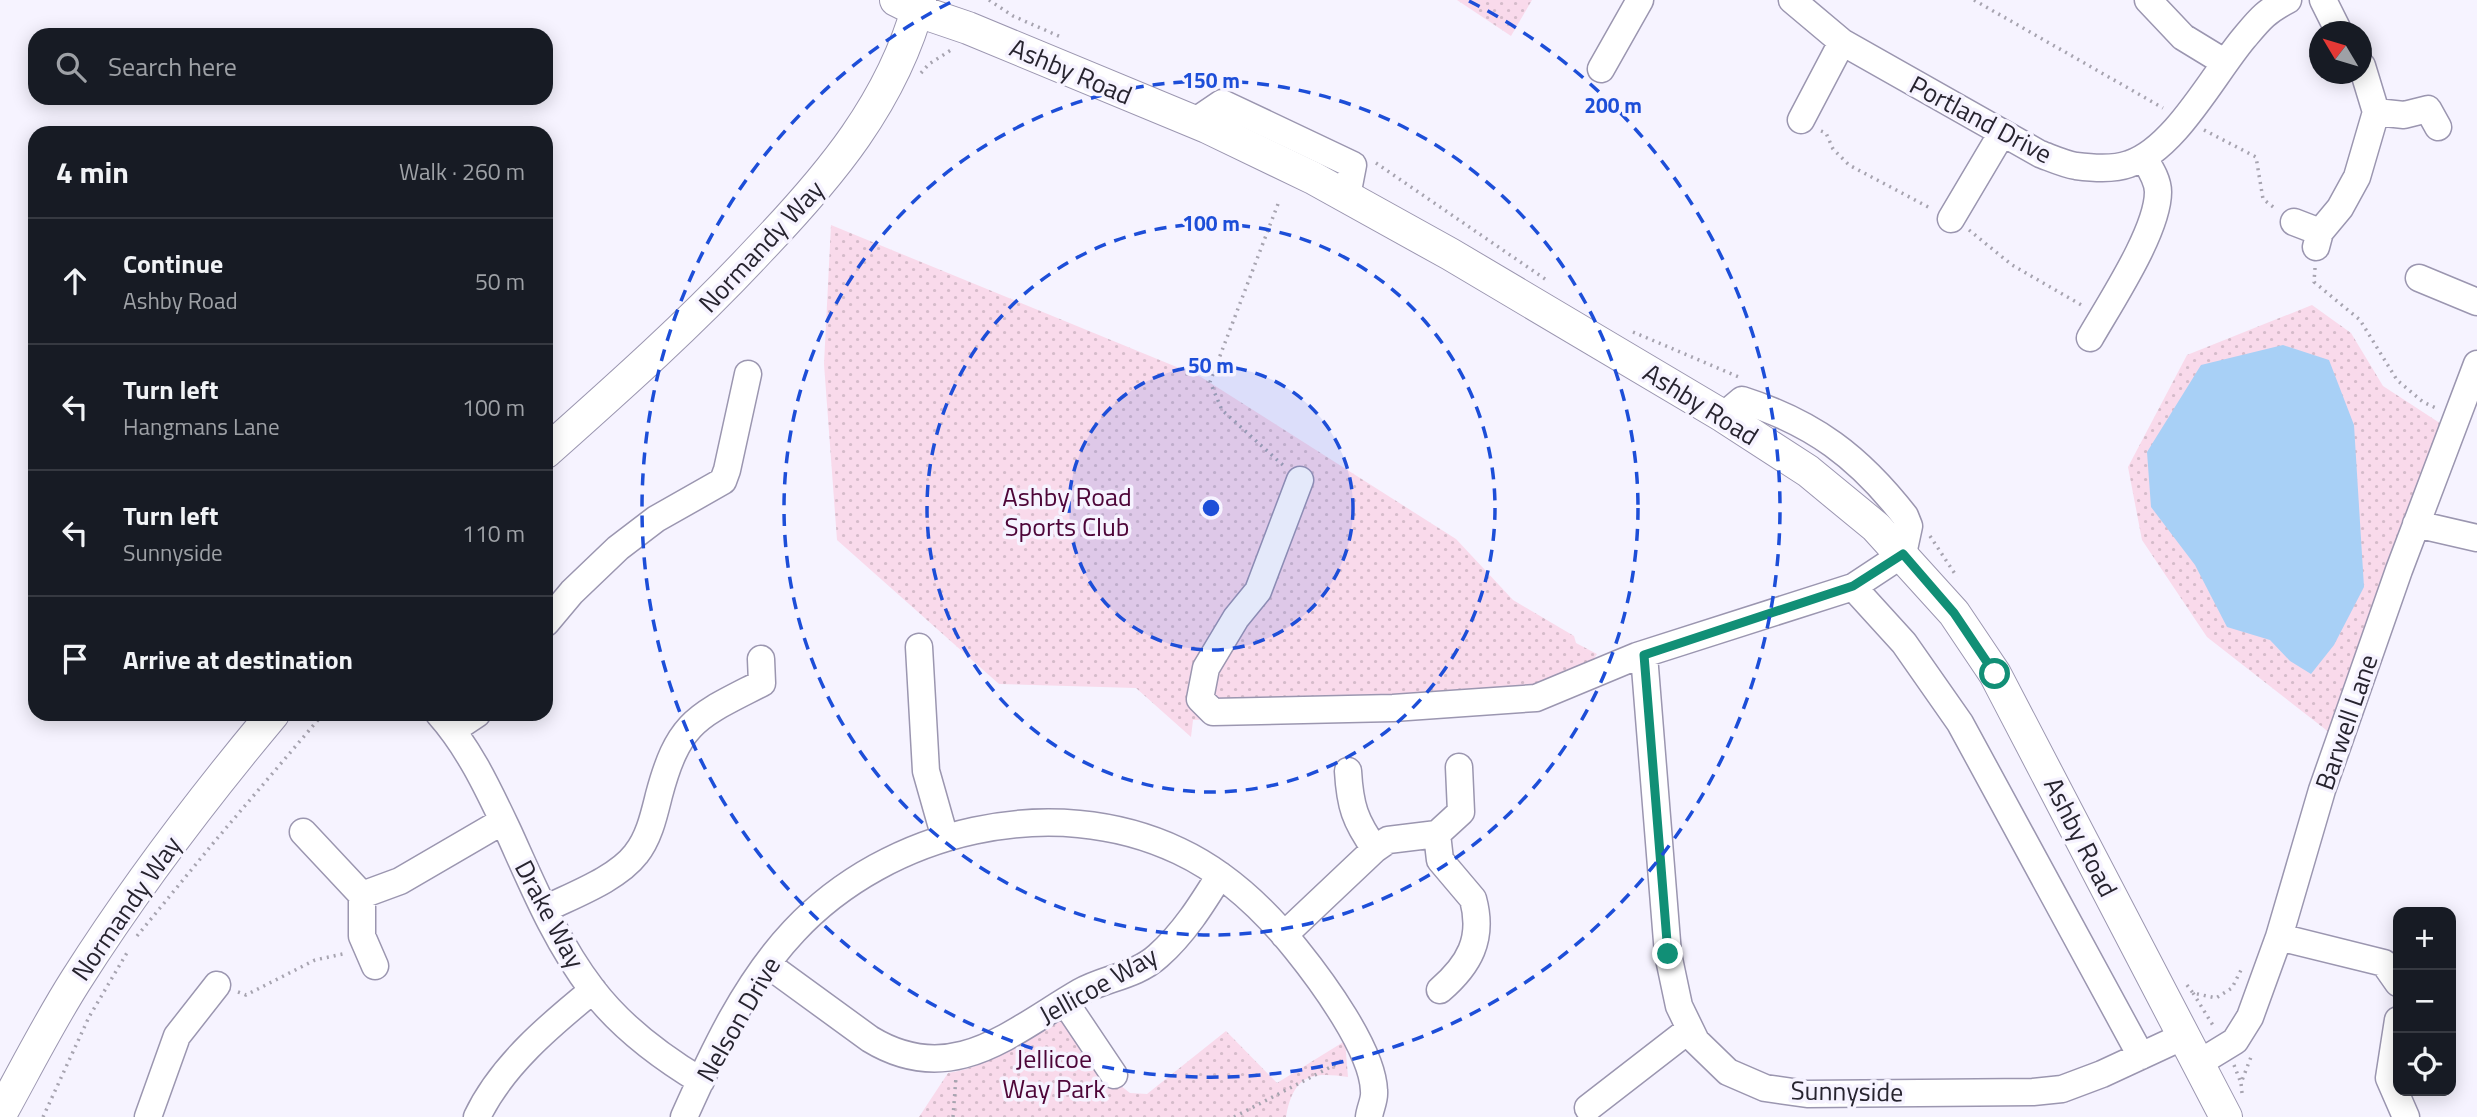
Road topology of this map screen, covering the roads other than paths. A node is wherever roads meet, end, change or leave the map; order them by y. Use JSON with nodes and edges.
{"nodes":[{"id":1,"x":1640,"y":0,"type":"edge"},
{"id":2,"x":1792,"y":0,"type":"edge"},
{"id":3,"x":2148,"y":0,"type":"edge"},
{"id":4,"x":2288,"y":0,"type":"edge"},
{"id":5,"x":2323,"y":0,"type":"edge"},
{"id":6,"x":911,"y":4,"type":"edge"},
{"id":7,"x":2334,"y":21,"type":"edge"},
{"id":8,"x":1842,"y":42,"type":"junction"},
{"id":9,"x":2224,"y":62,"type":"junction"},
{"id":10,"x":1601,"y":69,"type":"dead end"},
{"id":11,"x":2367,"y":84,"type":"edge"},
{"id":12,"x":2435,"y":110,"type":"dead end"},
{"id":13,"x":2376,"y":112,"type":"junction"},
{"id":14,"x":1801,"y":120,"type":"dead end"},
{"id":15,"x":1194,"y":122,"type":"junction"},
{"id":16,"x":2002,"y":133,"type":"junction"},
{"id":17,"x":2144,"y":158,"type":"junction"},
{"id":18,"x":1347,"y":196,"type":"junction"},
{"id":19,"x":1951,"y":219,"type":"dead end"},
{"id":20,"x":2294,"y":222,"type":"road end"},
{"id":21,"x":2419,"y":278,"type":"dead end"},
{"id":22,"x":2477,"y":302,"type":"edge"},
{"id":23,"x":2090,"y":338,"type":"dead end"},
{"id":24,"x":2477,"y":364,"type":"edge"},
{"id":25,"x":748,"y":374,"type":"dead end"},
{"id":26,"x":553,"y":446,"type":"edge"},
{"id":27,"x":1300,"y":480,"type":"road end"},
{"id":28,"x":2416,"y":524,"type":"junction"},
{"id":29,"x":2477,"y":538,"type":"edge"},
{"id":30,"x":1906,"y":540,"type":"junction"},
{"id":31,"x":1853,"y":586,"type":"junction"},
{"id":32,"x":553,"y":615,"type":"edge"},
{"id":33,"x":919,"y":648,"type":"dead end"},
{"id":34,"x":1644,"y":655,"type":"junction"},
{"id":35,"x":761,"y":659,"type":"dead end"},
{"id":36,"x":267,"y":721,"type":"edge"},
{"id":37,"x":446,"y":722,"type":"edge"},
{"id":38,"x":1459,"y":767,"type":"dead end"},
{"id":39,"x":1348,"y":771,"type":"dead end"},
{"id":40,"x":503,"y":821,"type":"junction"},
{"id":41,"x":303,"y":832,"type":"dead end"},
{"id":42,"x":1437,"y":834,"type":"junction"},
{"id":43,"x":945,"y":838,"type":"junction"},
{"id":44,"x":1375,"y":849,"type":"junction"},
{"id":45,"x":1220,"y":875,"type":"junction"},
{"id":46,"x":362,"y":895,"type":"junction"},
{"id":47,"x":545,"y":909,"type":"junction"},
{"id":48,"x":1284,"y":935,"type":"junction"},
{"id":49,"x":2279,"y":937,"type":"junction"},
{"id":50,"x":371,"y":957,"type":"road end"},
{"id":51,"x":767,"y":964,"type":"junction"},
{"id":52,"x":2393,"y":976,"type":"edge"},
{"id":53,"x":217,"y":985,"type":"road end"},
{"id":54,"x":593,"y":990,"type":"junction"},
{"id":55,"x":1440,"y":990,"type":"dead end"},
{"id":56,"x":1065,"y":1002,"type":"junction"},
{"id":57,"x":1689,"y":1029,"type":"junction"},
{"id":58,"x":2396,"y":1033,"type":"edge"},
{"id":59,"x":2184,"y":1036,"type":"junction"},
{"id":60,"x":2140,"y":1056,"type":"junction"},
{"id":61,"x":2199,"y":1063,"type":"junction"},
{"id":62,"x":1114,"y":1074,"type":"dead end"},
{"id":63,"x":701,"y":1081,"type":"junction"},
{"id":64,"x":1588,"y":1108,"type":"dead end"},
{"id":65,"x":0,"y":1115,"type":"edge"},
{"id":66,"x":148,"y":1117,"type":"edge"},
{"id":67,"x":477,"y":1117,"type":"edge"},
{"id":68,"x":684,"y":1117,"type":"edge"},
{"id":69,"x":1369,"y":1117,"type":"edge"},
{"id":70,"x":2226,"y":1117,"type":"edge"},
{"id":71,"x":2406,"y":1117,"type":"edge"}],
"edges":[{"from":1,"to":10,"type":"street"},
{"from":2,"to":8,"type":"street","name":"Portland Drive"},
{"from":3,"to":9,"type":"street"},
{"from":4,"to":9,"type":"street","name":"Portland Drive"},
{"from":5,"to":7,"type":"street"},
{"from":6,"to":15,"type":"main road","name":"Ashby Road"},
{"from":6,"to":26,"type":"main road","name":"Normandy Way"},
{"from":8,"to":14,"type":"street"},
{"from":8,"to":16,"type":"street","name":"Portland Drive"},
{"from":9,"to":17,"type":"street","name":"Portland Drive"},
{"from":11,"to":13,"type":"street"},
{"from":12,"to":13,"type":"street"},
{"from":13,"to":20,"type":"street"},
{"from":15,"to":18,"type":"main road","name":"Ashby Road"},
{"from":15,"to":18,"type":"street"},
{"from":16,"to":17,"type":"street","name":"Portland Drive"},
{"from":16,"to":19,"type":"street"},
{"from":17,"to":23,"type":"street"},
{"from":18,"to":30,"type":"main road","name":"Ashby Road"},
{"from":21,"to":22,"type":"street"},
{"from":24,"to":28,"type":"street","name":"Barwell Lane"},
{"from":25,"to":32,"type":"street"},
{"from":27,"to":34,"type":"street"},
{"from":28,"to":29,"type":"street"},
{"from":28,"to":49,"type":"street","name":"Barwell Lane"},
{"from":30,"to":31,"type":"street"},
{"from":30,"to":59,"type":"main road","name":"Ashby Road"},
{"from":31,"to":34,"type":"street"},
{"from":31,"to":60,"type":"street"},
{"from":33,"to":43,"type":"street"},
{"from":34,"to":57,"type":"street","name":"Sunnyside"},
{"from":35,"to":47,"type":"street"},
{"from":36,"to":65,"type":"main road","name":"Normandy Way"},
{"from":37,"to":40,"type":"street","name":"Drake Way"},
{"from":38,"to":42,"type":"street"},
{"from":39,"to":44,"type":"street"},
{"from":40,"to":46,"type":"street"},
{"from":40,"to":47,"type":"street","name":"Drake Way"},
{"from":41,"to":46,"type":"street"},
{"from":42,"to":44,"type":"street"},
{"from":42,"to":55,"type":"street"},
{"from":43,"to":45,"type":"street","name":"Nelson Drive"},
{"from":43,"to":51,"type":"street","name":"Nelson Drive"},
{"from":44,"to":48,"type":"street"},
{"from":45,"to":48,"type":"street","name":"Nelson Drive"},
{"from":45,"to":56,"type":"street","name":"Jellicoe Way"},
{"from":46,"to":50,"type":"street"},
{"from":47,"to":54,"type":"street","name":"Drake Way"},
{"from":48,"to":69,"type":"street","name":"Nelson Drive"},
{"from":49,"to":52,"type":"street"},
{"from":49,"to":61,"type":"street","name":"Barwell Lane"},
{"from":51,"to":56,"type":"street","name":"Jellicoe Way"},
{"from":51,"to":63,"type":"street","name":"Nelson Drive"},
{"from":53,"to":66,"type":"street"},
{"from":54,"to":63,"type":"street","name":"Drake Way"},
{"from":54,"to":67,"type":"street"},
{"from":56,"to":62,"type":"street"},
{"from":57,"to":60,"type":"street","name":"Sunnyside"},
{"from":57,"to":64,"type":"street"},
{"from":58,"to":71,"type":"street"},
{"from":59,"to":60,"type":"street","name":"Sunnyside"},
{"from":59,"to":61,"type":"main road","name":"Ashby Road"},
{"from":61,"to":70,"type":"main road","name":"Ashby Road"},
{"from":63,"to":68,"type":"street","name":"Nelson Drive"}]}
